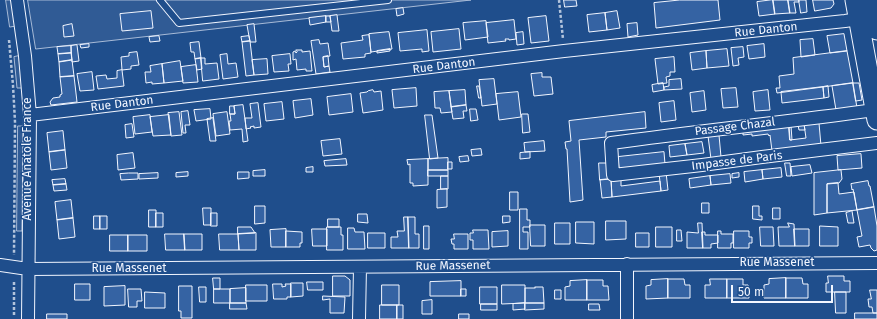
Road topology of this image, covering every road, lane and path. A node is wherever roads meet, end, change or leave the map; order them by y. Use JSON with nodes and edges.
{"nodes":[{"id":1,"x":17,"y":0,"type":"edge"},
{"id":2,"x":160,"y":0,"type":"edge"},
{"id":3,"x":388,"y":0,"type":"edge"},
{"id":4,"x":559,"y":0,"type":"edge"},
{"id":5,"x":856,"y":0,"type":"edge"},
{"id":6,"x":872,"y":0,"type":"edge"},
{"id":7,"x":859,"y":19,"type":"junction"},
{"id":8,"x":877,"y":30,"type":"edge"},
{"id":9,"x":8,"y":37,"type":"dead end"},
{"id":10,"x":564,"y":52,"type":"junction"},
{"id":11,"x":30,"y":115,"type":"junction"},
{"id":12,"x":876,"y":115,"type":"edge"},
{"id":13,"x":877,"y":143,"type":"edge"},
{"id":14,"x":612,"y":159,"type":"joint"},
{"id":15,"x":877,"y":263,"type":"edge"},
{"id":16,"x":627,"y":264,"type":"junction"},
{"id":17,"x":0,"y":265,"type":"edge"},
{"id":18,"x":14,"y":267,"type":"junction"},
{"id":19,"x":360,"y":267,"type":"junction"},
{"id":20,"x":28,"y":269,"type":"junction"},
{"id":21,"x":14,"y":319,"type":"edge"},
{"id":22,"x":28,"y":319,"type":"edge"},
{"id":23,"x":359,"y":319,"type":"edge"},
{"id":24,"x":627,"y":319,"type":"edge"}],
"edges":[{"from":1,"to":11,"type":"street","name":"Avenue Anatole France"},
{"from":2,"to":3,"type":"lane"},
{"from":4,"to":10,"type":"path"},
{"from":5,"to":7,"type":"main road"},
{"from":6,"to":8,"type":"main road"},
{"from":7,"to":10,"type":"street","name":"Rue Danton"},
{"from":7,"to":12,"type":"main road"},
{"from":9,"to":18,"type":"path"},
{"from":10,"to":11,"type":"street","name":"Rue Danton"},
{"from":11,"to":20,"type":"street","name":"Avenue Anatole France"},
{"from":12,"to":14,"type":"street","name":"Passage Chazal"},
{"from":13,"to":14,"type":"street","name":"Impasse de Paris"},
{"from":15,"to":16,"type":"street","name":"Rue Massenet"},
{"from":16,"to":19,"type":"street","name":"Rue Massenet"},
{"from":16,"to":24,"type":"street"},
{"from":17,"to":18,"type":"street","name":"Rue Massenet"},
{"from":18,"to":20,"type":"street","name":"Rue Massenet"},
{"from":18,"to":21,"type":"path"},
{"from":19,"to":20,"type":"street","name":"Rue Massenet"},
{"from":19,"to":23,"type":"street"},
{"from":20,"to":22,"type":"street","name":"Avenue Anatole France"}]}
